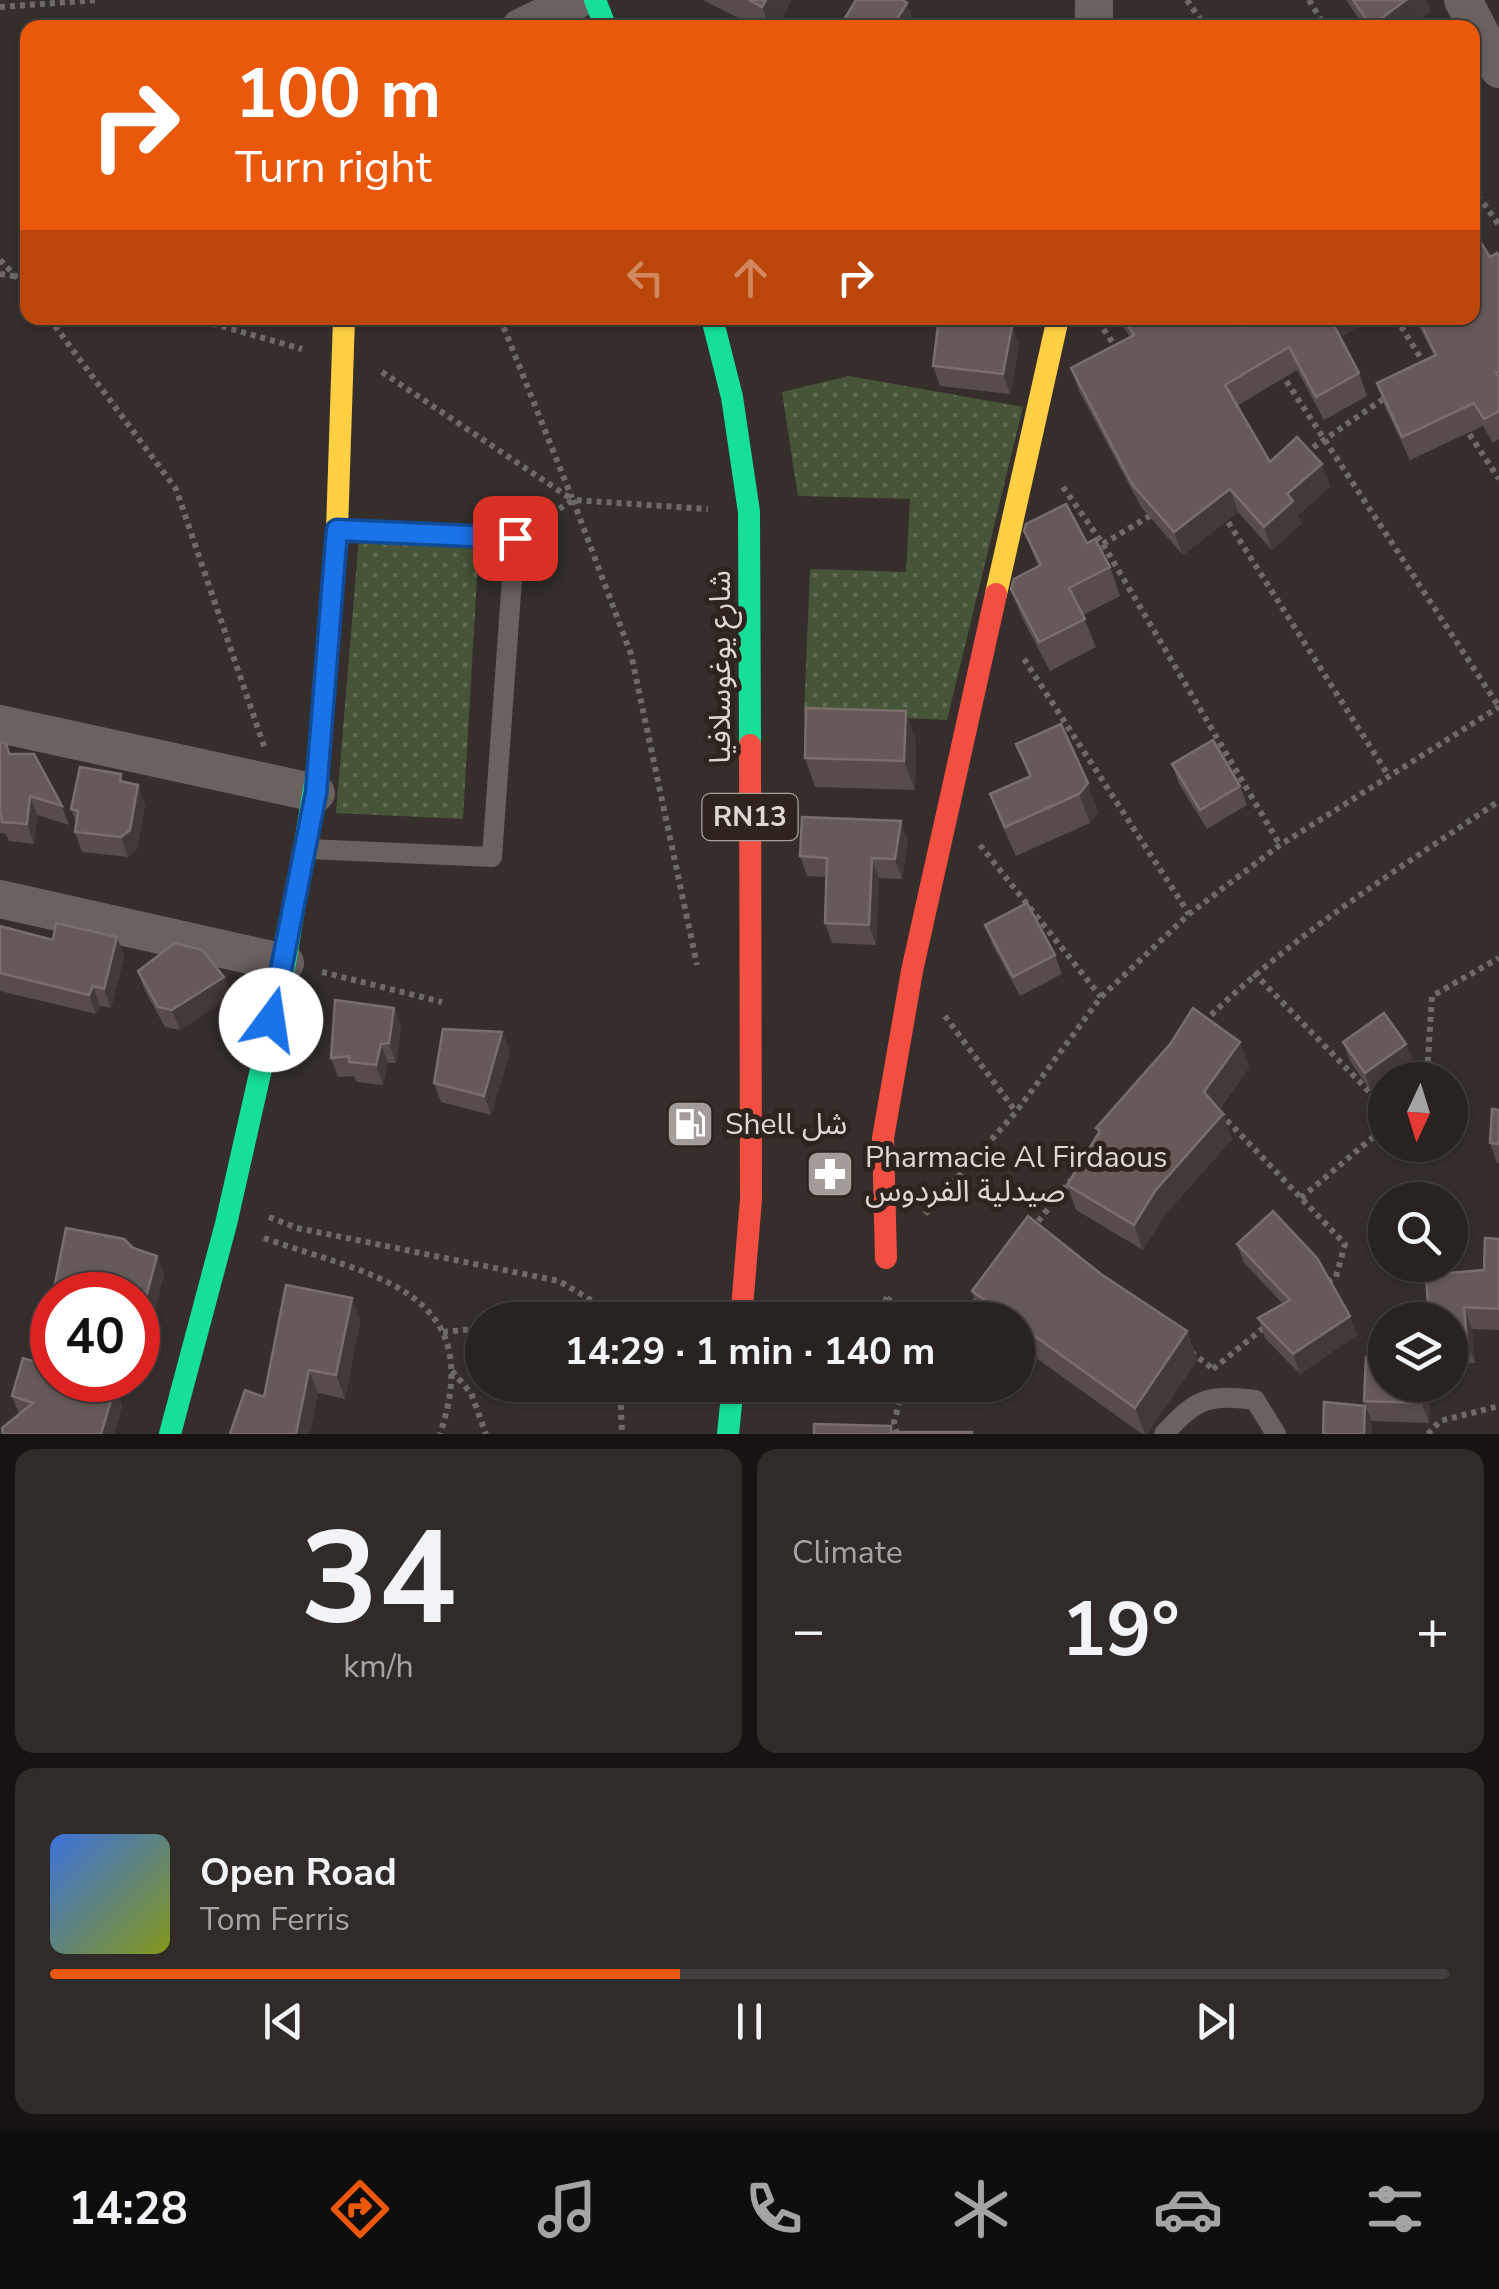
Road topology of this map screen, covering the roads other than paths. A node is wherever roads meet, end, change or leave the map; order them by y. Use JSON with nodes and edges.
{"nodes":[{"id":1,"x":600,"y":16,"type":"edge"},
{"id":2,"x":573,"y":20,"type":"edge"},
{"id":3,"x":1480,"y":33,"type":"edge"},
{"id":4,"x":1499,"y":69,"type":"edge"},
{"id":5,"x":344,"y":325,"type":"edge"},
{"id":6,"x":714,"y":325,"type":"edge"},
{"id":7,"x":1056,"y":325,"type":"edge"},
{"id":8,"x":337,"y":530,"type":"junction"},
{"id":9,"x":0,"y":724,"type":"edge"},
{"id":10,"x":316,"y":793,"type":"junction"},
{"id":11,"x":306,"y":849,"type":"junction"},
{"id":12,"x":0,"y":899,"type":"edge"},
{"id":13,"x":285,"y":963,"type":"junction"},
{"id":14,"x":886,"y":1258,"type":"road end"},
{"id":15,"x":743,"y":1302,"type":"edge"},
{"id":16,"x":732,"y":1402,"type":"edge"},
{"id":17,"x":170,"y":1434,"type":"edge"},
{"id":18,"x":728,"y":1434,"type":"edge"},
{"id":19,"x":1164,"y":1434,"type":"edge"},
{"id":20,"x":1276,"y":1434,"type":"edge"}],
"edges":[{"from":1,"to":2,"type":"street"},
{"from":3,"to":4,"type":"street"},
{"from":5,"to":8,"type":"street"},
{"from":6,"to":15,"type":"street","name":"شارع يوغوسلافيا","number":"RN13"},
{"from":7,"to":14,"type":"street"},
{"from":8,"to":10,"type":"street"},
{"from":8,"to":11,"type":"lane"},
{"from":9,"to":10,"type":"street"},
{"from":10,"to":11,"type":"street"},
{"from":11,"to":13,"type":"street"},
{"from":12,"to":13,"type":"street"},
{"from":13,"to":17,"type":"street"},
{"from":16,"to":18,"type":"street"},
{"from":19,"to":20,"type":"lane"}]}
